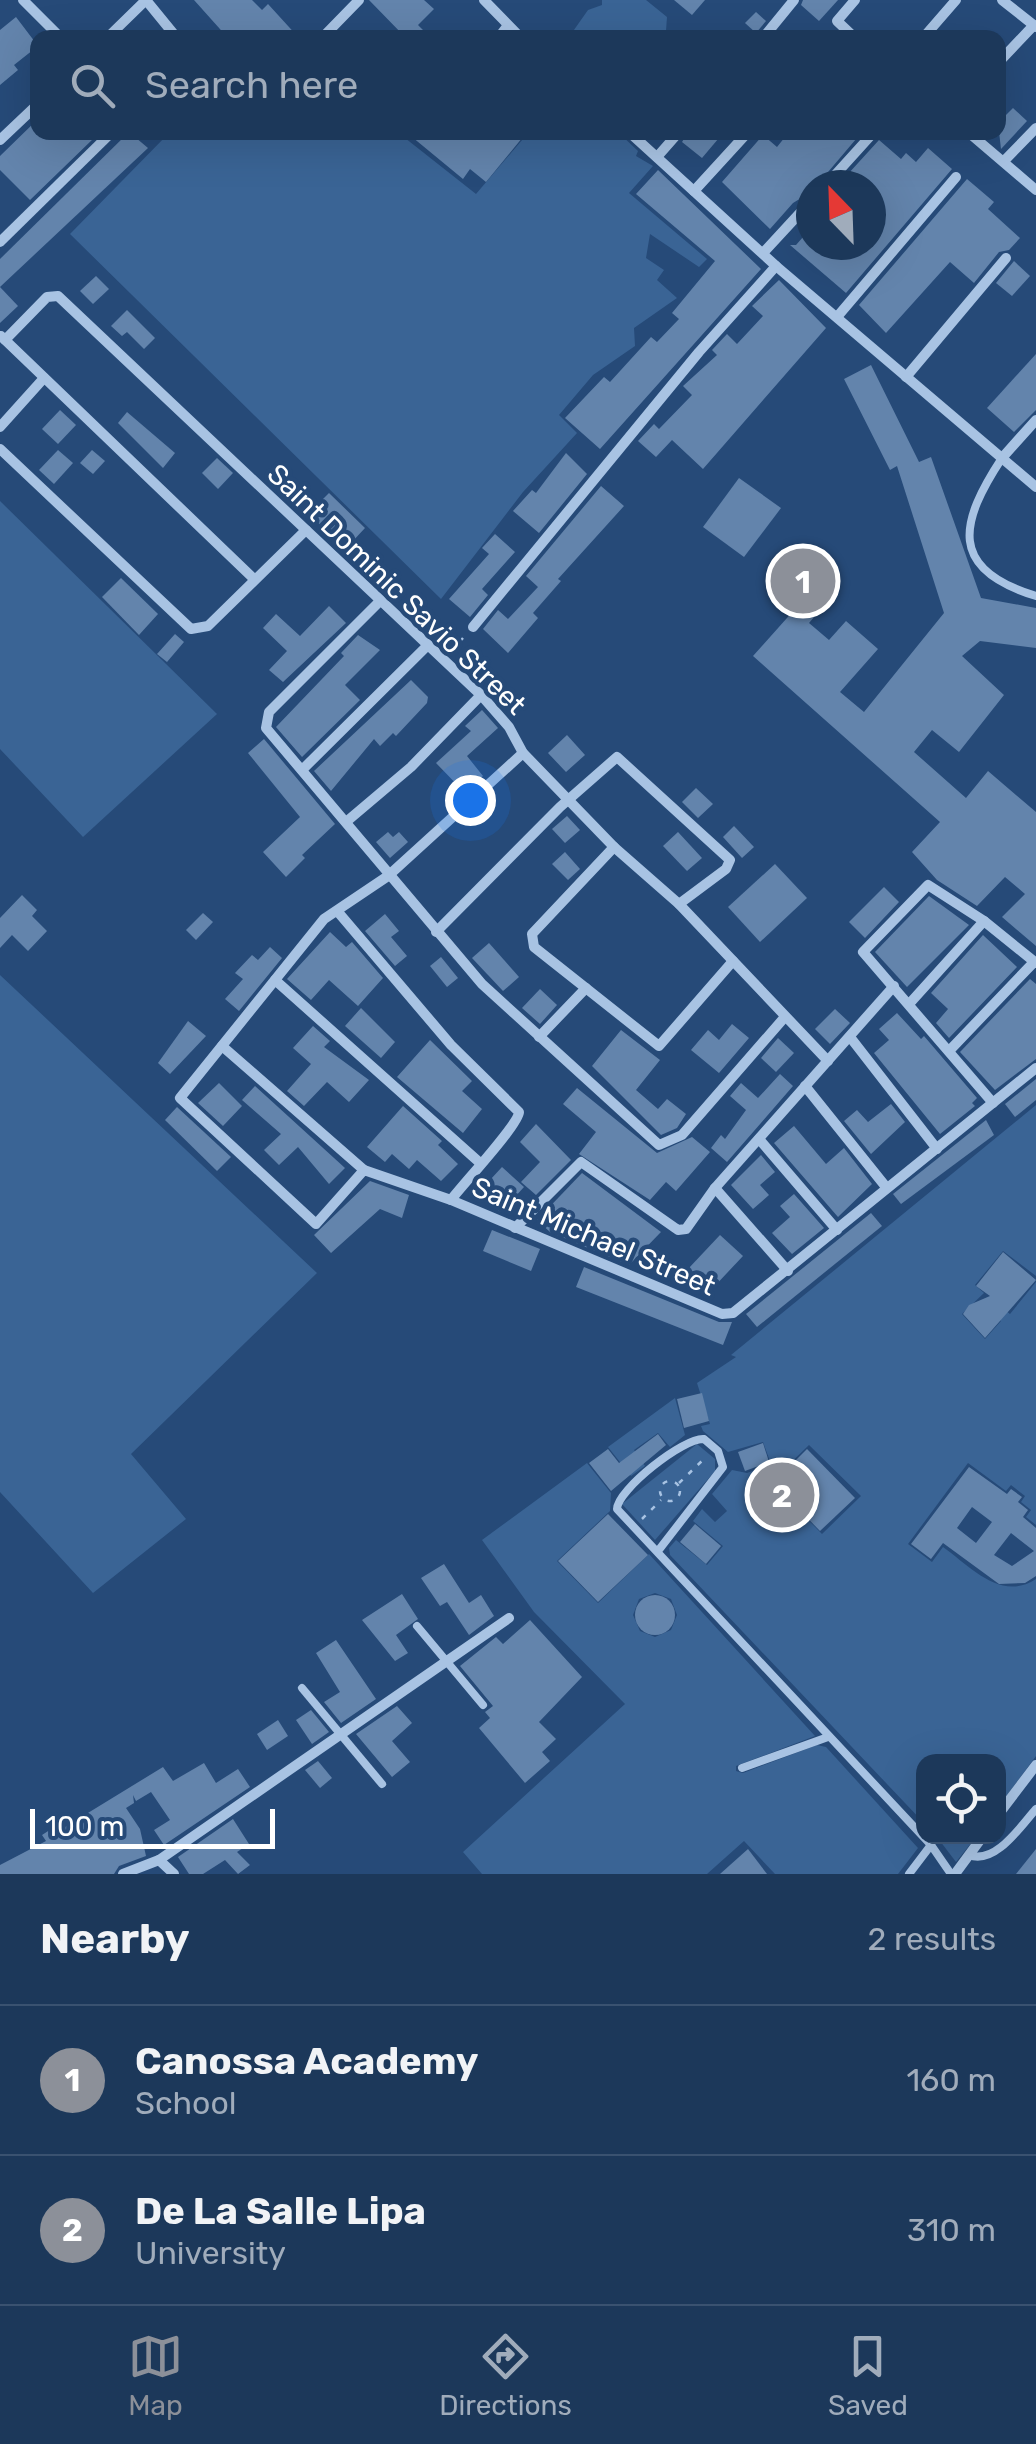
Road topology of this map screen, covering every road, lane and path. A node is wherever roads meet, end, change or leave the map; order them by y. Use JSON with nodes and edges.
{"nodes":[{"id":1,"x":23,"y":0,"type":"edge"},
{"id":2,"x":146,"y":0,"type":"edge"},
{"id":3,"x":360,"y":0,"type":"edge"},
{"id":4,"x":484,"y":0,"type":"edge"},
{"id":5,"x":794,"y":0,"type":"edge"},
{"id":6,"x":854,"y":0,"type":"edge"},
{"id":7,"x":956,"y":0,"type":"edge"},
{"id":8,"x":1002,"y":0,"type":"edge"},
{"id":9,"x":508,"y":26,"type":"junction"},
{"id":10,"x":1035,"y":26,"type":"edge"},
{"id":11,"x":53,"y":30,"type":"edge"},
{"id":12,"x":115,"y":30,"type":"edge"},
{"id":13,"x":170,"y":30,"type":"edge"},
{"id":14,"x":330,"y":30,"type":"edge"},
{"id":15,"x":504,"y":30,"type":"edge"},
{"id":16,"x":512,"y":30,"type":"edge"},
{"id":17,"x":770,"y":30,"type":"edge"},
{"id":18,"x":847,"y":30,"type":"edge"},
{"id":19,"x":930,"y":30,"type":"edge"},
{"id":20,"x":1006,"y":56,"type":"edge"},
{"id":21,"x":30,"y":112,"type":"edge"},
{"id":22,"x":1036,"y":128,"type":"edge"},
{"id":23,"x":0,"y":140,"type":"edge"},
{"id":24,"x":104,"y":140,"type":"edge"},
{"id":25,"x":638,"y":140,"type":"edge"},
{"id":26,"x":672,"y":140,"type":"edge"},
{"id":27,"x":741,"y":140,"type":"edge"},
{"id":28,"x":867,"y":140,"type":"edge"},
{"id":29,"x":978,"y":140,"type":"edge"},
{"id":30,"x":658,"y":157,"type":"junction"},
{"id":31,"x":1004,"y":161,"type":"junction"},
{"id":32,"x":840,"y":170,"type":"edge"},
{"id":33,"x":956,"y":177,"type":"dead end"},
{"id":34,"x":1036,"y":190,"type":"edge"},
{"id":35,"x":694,"y":191,"type":"junction"},
{"id":36,"x":796,"y":217,"type":"edge"},
{"id":37,"x":0,"y":242,"type":"edge"},
{"id":38,"x":763,"y":253,"type":"junction"},
{"id":39,"x":1006,"y":258,"type":"dead end"},
{"id":40,"x":776,"y":266,"type":"junction"},
{"id":41,"x":837,"y":317,"type":"junction"},
{"id":42,"x":2,"y":338,"type":"edge"},
{"id":43,"x":906,"y":377,"type":"junction"},
{"id":44,"x":44,"y":378,"type":"junction"},
{"id":45,"x":1036,"y":420,"type":"edge"},
{"id":46,"x":0,"y":427,"type":"edge"},
{"id":47,"x":0,"y":449,"type":"edge"},
{"id":48,"x":1002,"y":458,"type":"junction"},
{"id":49,"x":1036,"y":487,"type":"edge"},
{"id":50,"x":306,"y":530,"type":"junction"},
{"id":51,"x":254,"y":580,"type":"junction"},
{"id":52,"x":1036,"y":596,"type":"edge"},
{"id":53,"x":380,"y":601,"type":"junction"},
{"id":54,"x":473,"y":628,"type":"joint"},
{"id":55,"x":428,"y":645,"type":"junction"},
{"id":56,"x":443,"y":659,"type":"junction"},
{"id":57,"x":481,"y":695,"type":"junction"},
{"id":58,"x":523,"y":753,"type":"junction"},
{"id":59,"x":302,"y":770,"type":"junction"},
{"id":60,"x":569,"y":800,"type":"junction"},
{"id":61,"x":346,"y":822,"type":"junction"},
{"id":62,"x":614,"y":847,"type":"junction"},
{"id":63,"x":388,"y":876,"type":"junction"},
{"id":64,"x":679,"y":904,"type":"junction"},
{"id":65,"x":338,"y":912,"type":"junction"},
{"id":66,"x":984,"y":921,"type":"junction"},
{"id":67,"x":436,"y":932,"type":"junction"},
{"id":68,"x":733,"y":962,"type":"junction"},
{"id":69,"x":1035,"y":962,"type":"edge"},
{"id":70,"x":275,"y":980,"type":"junction"},
{"id":71,"x":894,"y":986,"type":"junction"},
{"id":72,"x":586,"y":988,"type":"junction"},
{"id":73,"x":910,"y":1002,"type":"junction"},
{"id":74,"x":784,"y":1018,"type":"junction"},
{"id":75,"x":850,"y":1036,"type":"junction"},
{"id":76,"x":539,"y":1037,"type":"junction"},
{"id":77,"x":222,"y":1046,"type":"junction"},
{"id":78,"x":950,"y":1050,"type":"junction"},
{"id":79,"x":828,"y":1061,"type":"junction"},
{"id":80,"x":1036,"y":1068,"type":"edge"},
{"id":81,"x":805,"y":1086,"type":"junction"},
{"id":82,"x":994,"y":1103,"type":"junction"},
{"id":83,"x":759,"y":1139,"type":"junction"},
{"id":84,"x":936,"y":1149,"type":"junction"},
{"id":85,"x":479,"y":1162,"type":"junction"},
{"id":86,"x":364,"y":1170,"type":"junction"},
{"id":87,"x":714,"y":1188,"type":"junction"},
{"id":88,"x":886,"y":1188,"type":"junction"},
{"id":89,"x":451,"y":1200,"type":"junction"},
{"id":90,"x":515,"y":1228,"type":"junction"},
{"id":91,"x":837,"y":1230,"type":"junction"},
{"id":92,"x":788,"y":1271,"type":"junction"},
{"id":93,"x":715,"y":1448,"type":"junction"},
{"id":94,"x":678,"y":1484,"type":"junction"},
{"id":95,"x":663,"y":1498,"type":"junction"},
{"id":96,"x":633,"y":1526,"type":"junction"},
{"id":97,"x":658,"y":1551,"type":"junction"},
{"id":98,"x":509,"y":1618,"type":"dead end"},
{"id":99,"x":418,"y":1626,"type":"dead end"},
{"id":100,"x":442,"y":1662,"type":"junction"},
{"id":101,"x":302,"y":1688,"type":"dead end"},
{"id":102,"x":482,"y":1705,"type":"dead end"},
{"id":103,"x":341,"y":1736,"type":"junction"},
{"id":104,"x":828,"y":1737,"type":"junction"},
{"id":105,"x":1036,"y":1765,"type":"edge"},
{"id":106,"x":742,"y":1768,"type":"dead end"},
{"id":107,"x":382,"y":1784,"type":"dead end"},
{"id":108,"x":1006,"y":1804,"type":"edge"},
{"id":109,"x":1036,"y":1809,"type":"edge"},
{"id":110,"x":977,"y":1844,"type":"edge"},
{"id":111,"x":931,"y":1845,"type":"junction"},
{"id":112,"x":969,"y":1855,"type":"junction"},
{"id":113,"x":159,"y":1860,"type":"junction"},
{"id":114,"x":123,"y":1874,"type":"edge"},
{"id":115,"x":174,"y":1874,"type":"edge"},
{"id":116,"x":909,"y":1874,"type":"edge"},
{"id":117,"x":953,"y":1874,"type":"edge"}],
"edges":[{"from":1,"to":11,"type":"street"},
{"from":2,"to":12,"type":"street"},
{"from":2,"to":13,"type":"street"},
{"from":3,"to":14,"type":"street"},
{"from":4,"to":9,"type":"street"},
{"from":5,"to":17,"type":"street"},
{"from":6,"to":18,"type":"street"},
{"from":7,"to":19,"type":"street"},
{"from":8,"to":10,"type":"street"},
{"from":9,"to":15,"type":"lane"},
{"from":9,"to":16,"type":"street"},
{"from":10,"to":20,"type":"street"},
{"from":21,"to":23,"type":"street"},
{"from":22,"to":31,"type":"street"},
{"from":24,"to":37,"type":"street"},
{"from":25,"to":30,"type":"street"},
{"from":26,"to":30,"type":"street"},
{"from":27,"to":35,"type":"street"},
{"from":28,"to":32,"type":"street"},
{"from":29,"to":31,"type":"street"},
{"from":30,"to":35,"type":"street"},
{"from":31,"to":34,"type":"street"},
{"from":33,"to":41,"type":"street"},
{"from":35,"to":38,"type":"street"},
{"from":36,"to":38,"type":"street"},
{"from":38,"to":40,"type":"street"},
{"from":39,"to":43,"type":"street"},
{"from":40,"to":41,"type":"street"},
{"from":40,"to":54,"type":"street"},
{"from":41,"to":43,"type":"street"},
{"from":42,"to":44,"type":"street"},
{"from":42,"to":50,"type":"street","name":"Saint Dominic Savio Street"},
{"from":43,"to":48,"type":"street"},
{"from":44,"to":46,"type":"street"},
{"from":44,"to":51,"type":"street"},
{"from":45,"to":48,"type":"street"},
{"from":47,"to":51,"type":"street"},
{"from":48,"to":49,"type":"street"},
{"from":48,"to":52,"type":"lane"},
{"from":50,"to":51,"type":"street"},
{"from":50,"to":53,"type":"street","name":"Saint Dominic Savio Street"},
{"from":53,"to":55,"type":"street","name":"Saint Dominic Savio Street"},
{"from":53,"to":59,"type":"street"},
{"from":54,"to":56,"type":"path"},
{"from":55,"to":56,"type":"street","name":"Saint Dominic Savio Street"},
{"from":55,"to":59,"type":"street"},
{"from":56,"to":57,"type":"street","name":"Saint Dominic Savio Street"},
{"from":57,"to":58,"type":"street","name":"Saint Dominic Savio Street"},
{"from":57,"to":61,"type":"street"},
{"from":58,"to":60,"type":"street","name":"Saint Dominic Savio Street"},
{"from":58,"to":63,"type":"street"},
{"from":59,"to":61,"type":"street"},
{"from":60,"to":62,"type":"street","name":"Saint Dominic Savio Street"},
{"from":60,"to":64,"type":"street"},
{"from":60,"to":67,"type":"street"},
{"from":61,"to":63,"type":"street"},
{"from":62,"to":64,"type":"street","name":"Saint Dominic Savio Street"},
{"from":62,"to":72,"type":"street"},
{"from":63,"to":65,"type":"street"},
{"from":63,"to":67,"type":"street"},
{"from":64,"to":68,"type":"street","name":"Saint Dominic Savio Street"},
{"from":65,"to":70,"type":"street"},
{"from":65,"to":85,"type":"street"},
{"from":66,"to":69,"type":"street"},
{"from":66,"to":71,"type":"street"},
{"from":66,"to":73,"type":"street"},
{"from":67,"to":76,"type":"street"},
{"from":68,"to":72,"type":"street"},
{"from":68,"to":74,"type":"street","name":"Saint Dominic Savio Street"},
{"from":69,"to":78,"type":"street"},
{"from":70,"to":77,"type":"street"},
{"from":70,"to":85,"type":"street"},
{"from":71,"to":73,"type":"street"},
{"from":71,"to":75,"type":"street"},
{"from":72,"to":76,"type":"street"},
{"from":73,"to":78,"type":"street"},
{"from":74,"to":76,"type":"street"},
{"from":74,"to":79,"type":"street","name":"Saint Dominic Savio Street"},
{"from":75,"to":79,"type":"street"},
{"from":75,"to":84,"type":"street"},
{"from":77,"to":86,"type":"street"},
{"from":77,"to":86,"type":"street"},
{"from":78,"to":82,"type":"street"},
{"from":79,"to":81,"type":"street"},
{"from":80,"to":82,"type":"street","name":"Saint Michael Street"},
{"from":81,"to":83,"type":"street"},
{"from":81,"to":88,"type":"street"},
{"from":82,"to":84,"type":"street","name":"Saint Michael Street"},
{"from":83,"to":87,"type":"street"},
{"from":83,"to":91,"type":"street"},
{"from":84,"to":88,"type":"street","name":"Saint Michael Street"},
{"from":85,"to":89,"type":"street"},
{"from":86,"to":89,"type":"street","name":"Saint Michael Street"},
{"from":87,"to":90,"type":"street"},
{"from":87,"to":92,"type":"street"},
{"from":88,"to":91,"type":"street","name":"Saint Michael Street"},
{"from":89,"to":90,"type":"street","name":"Saint Michael Street"},
{"from":90,"to":92,"type":"street","name":"Saint Michael Street"},
{"from":91,"to":92,"type":"street","name":"Saint Michael Street"},
{"from":93,"to":94,"type":"path"},
{"from":93,"to":96,"type":"lane"},
{"from":93,"to":97,"type":"lane"},
{"from":94,"to":95,"type":"path"},
{"from":94,"to":95,"type":"path"},
{"from":95,"to":96,"type":"path"},
{"from":96,"to":97,"type":"lane"},
{"from":97,"to":104,"type":"lane"},
{"from":98,"to":100,"type":"street"},
{"from":99,"to":100,"type":"lane"},
{"from":100,"to":102,"type":"lane"},
{"from":100,"to":103,"type":"street"},
{"from":101,"to":103,"type":"lane"},
{"from":103,"to":107,"type":"lane"},
{"from":103,"to":113,"type":"street"},
{"from":104,"to":106,"type":"lane"},
{"from":104,"to":111,"type":"lane"},
{"from":105,"to":108,"type":"street"},
{"from":109,"to":112,"type":"lane"},
{"from":110,"to":112,"type":"street"},
{"from":111,"to":116,"type":"lane"},
{"from":111,"to":117,"type":"lane"},
{"from":112,"to":117,"type":"street"},
{"from":113,"to":114,"type":"street"},
{"from":113,"to":115,"type":"street"}]}
